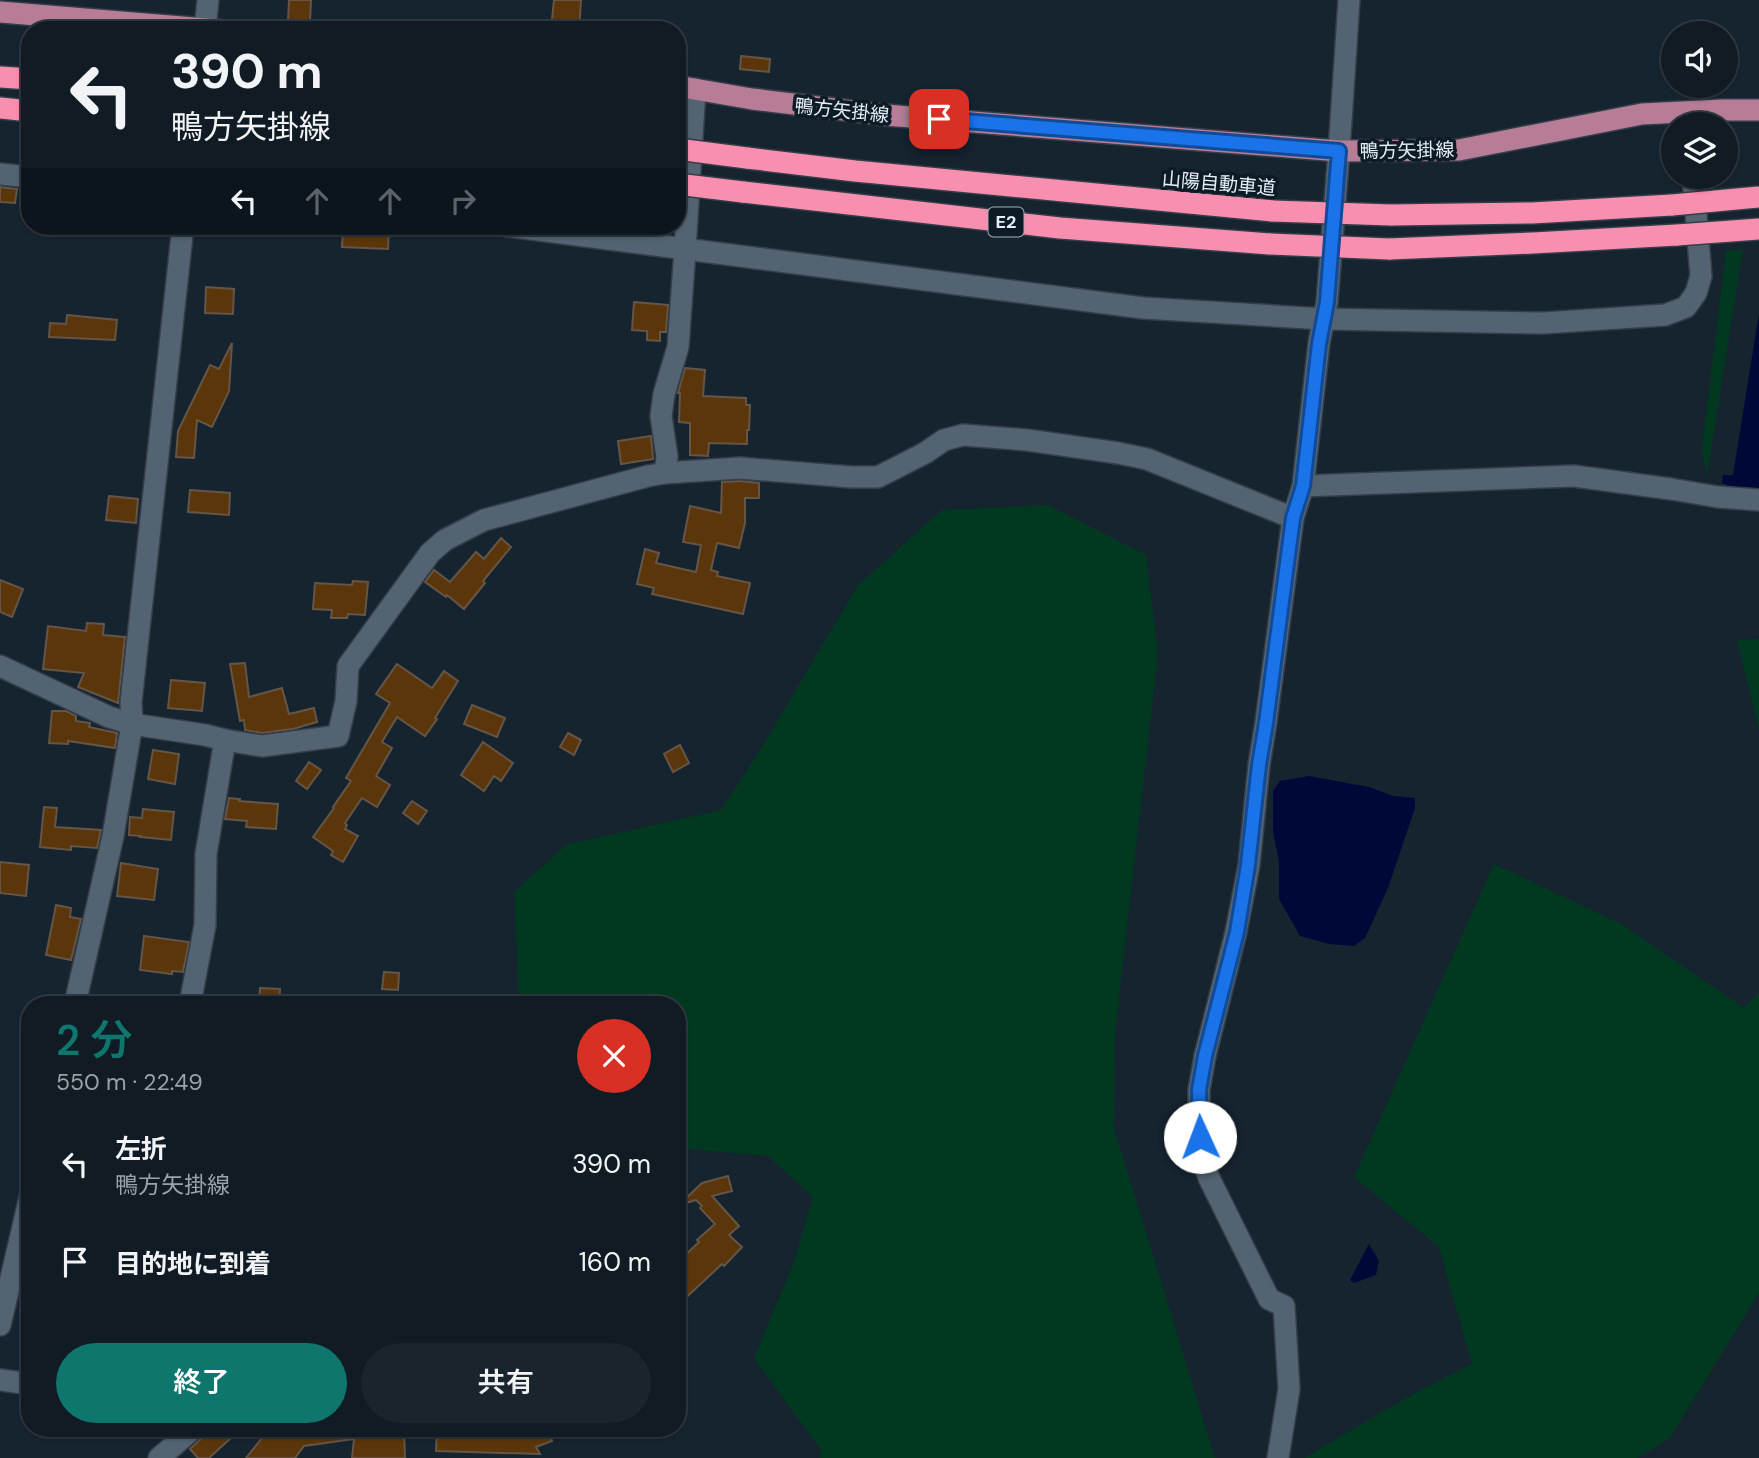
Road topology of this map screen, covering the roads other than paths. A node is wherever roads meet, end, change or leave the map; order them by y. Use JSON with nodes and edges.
{"nodes":[{"id":1,"x":208,"y":0,"type":"edge"},
{"id":2,"x":1349,"y":0,"type":"edge"},
{"id":3,"x":0,"y":12,"type":"edge"},
{"id":4,"x":111,"y":21,"type":"edge"},
{"id":5,"x":209,"y":21,"type":"edge"},
{"id":6,"x":0,"y":77,"type":"edge"},
{"id":7,"x":21,"y":78,"type":"edge"},
{"id":8,"x":686,"y":87,"type":"edge"},
{"id":9,"x":0,"y":108,"type":"edge"},
{"id":10,"x":21,"y":110,"type":"edge"},
{"id":11,"x":1759,"y":110,"type":"edge"},
{"id":12,"x":1738,"y":112,"type":"edge"},
{"id":13,"x":1661,"y":116,"type":"edge"},
{"id":14,"x":686,"y":150,"type":"edge"},
{"id":15,"x":1339,"y":151,"type":"junction"},
{"id":16,"x":0,"y":174,"type":"edge"},
{"id":17,"x":21,"y":176,"type":"edge"},
{"id":18,"x":686,"y":185,"type":"edge"},
{"id":19,"x":1694,"y":189,"type":"edge"},
{"id":20,"x":1759,"y":197,"type":"edge"},
{"id":21,"x":1759,"y":229,"type":"edge"},
{"id":22,"x":182,"y":235,"type":"edge"},
{"id":23,"x":574,"y":235,"type":"edge"},
{"id":24,"x":685,"y":235,"type":"edge"},
{"id":25,"x":685,"y":250,"type":"junction"},
{"id":26,"x":1324,"y":319,"type":"junction"},
{"id":27,"x":665,"y":473,"type":"junction"},
{"id":28,"x":1303,"y":486,"type":"junction"},
{"id":29,"x":1759,"y":500,"type":"edge"},
{"id":30,"x":1293,"y":518,"type":"junction"},
{"id":31,"x":0,"y":666,"type":"edge"},
{"id":32,"x":132,"y":724,"type":"junction"},
{"id":33,"x":225,"y":740,"type":"junction"},
{"id":34,"x":77,"y":996,"type":"edge"},
{"id":35,"x":192,"y":996,"type":"edge"},
{"id":36,"x":21,"y":1235,"type":"edge"},
{"id":37,"x":0,"y":1325,"type":"edge"},
{"id":38,"x":0,"y":1380,"type":"edge"},
{"id":39,"x":21,"y":1383,"type":"edge"},
{"id":40,"x":184,"y":1437,"type":"edge"},
{"id":41,"x":159,"y":1458,"type":"edge"},
{"id":42,"x":1278,"y":1458,"type":"edge"}],
"edges":[{"from":1,"to":5,"type":"street"},
{"from":2,"to":15,"type":"street"},
{"from":3,"to":4,"type":"main road"},
{"from":6,"to":7,"type":"highway"},
{"from":8,"to":15,"type":"main road","name":"鴨方矢掛線"},
{"from":9,"to":10,"type":"highway"},
{"from":11,"to":12,"type":"main road","name":"鴨方矢掛線"},
{"from":13,"to":15,"type":"main road","name":"鴨方矢掛線"},
{"from":14,"to":20,"type":"highway","name":"山陽自動車道","number":"E2","bridge":true},
{"from":15,"to":26,"type":"street"},
{"from":16,"to":17,"type":"street"},
{"from":18,"to":21,"type":"highway","number":"E2","bridge":true},
{"from":19,"to":26,"type":"street"},
{"from":22,"to":32,"type":"street"},
{"from":23,"to":25,"type":"street"},
{"from":24,"to":25,"type":"street"},
{"from":25,"to":26,"type":"street"},
{"from":25,"to":27,"type":"street"},
{"from":26,"to":28,"type":"street"},
{"from":27,"to":30,"type":"street"},
{"from":27,"to":33,"type":"street"},
{"from":28,"to":29,"type":"street"},
{"from":28,"to":30,"type":"street"},
{"from":30,"to":42,"type":"street"},
{"from":31,"to":32,"type":"street"},
{"from":32,"to":33,"type":"street"},
{"from":32,"to":34,"type":"street"},
{"from":33,"to":35,"type":"street"},
{"from":36,"to":37,"type":"street"},
{"from":38,"to":39,"type":"street"},
{"from":40,"to":41,"type":"street"}]}
